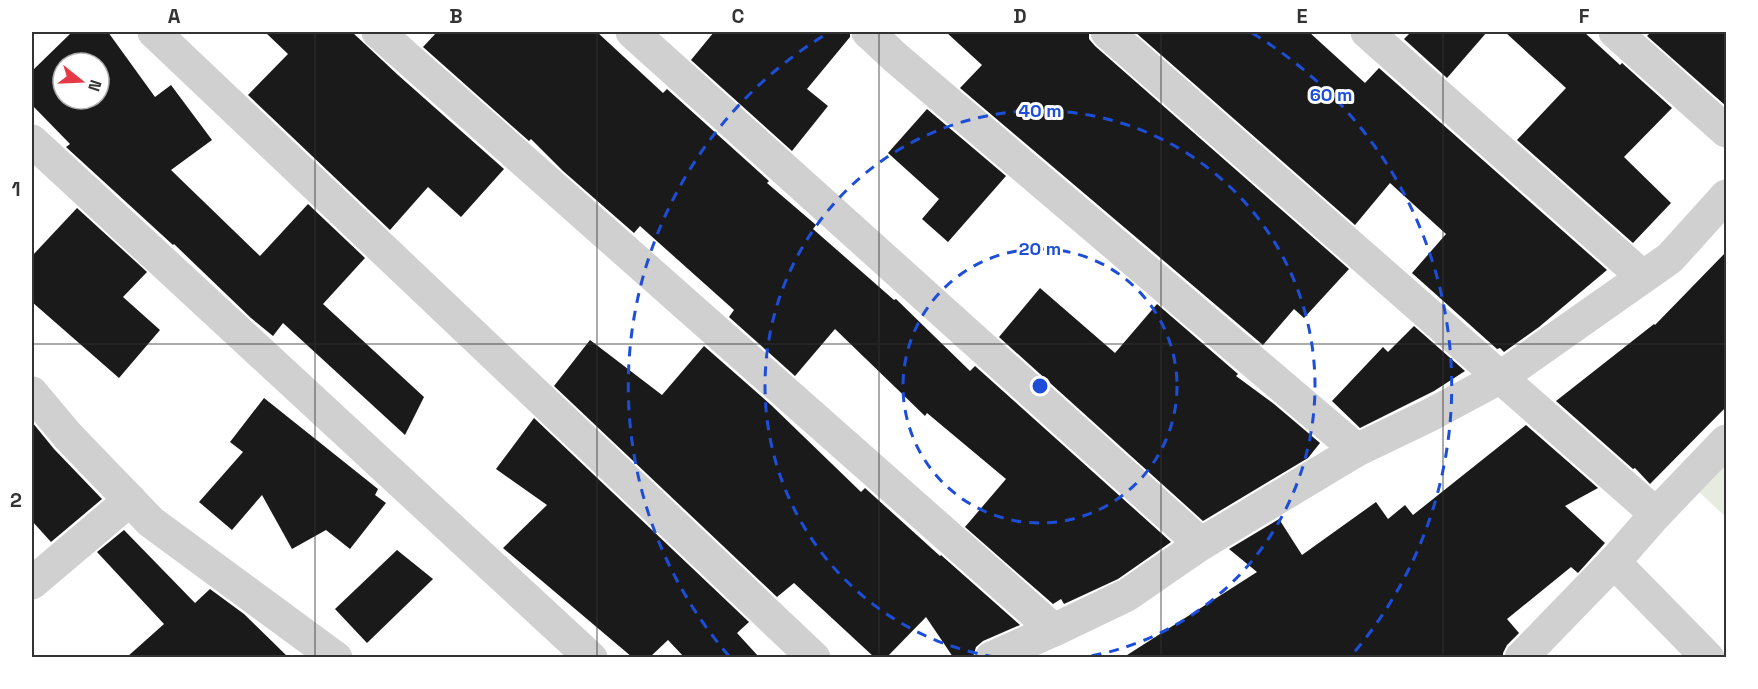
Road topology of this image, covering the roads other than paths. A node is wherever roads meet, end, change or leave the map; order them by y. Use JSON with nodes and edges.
{"nodes":[{"id":1,"x":154,"y":32,"type":"edge"},
{"id":2,"x":378,"y":32,"type":"edge"},
{"id":3,"x":632,"y":32,"type":"edge"},
{"id":4,"x":868,"y":32,"type":"edge"},
{"id":5,"x":1107,"y":32,"type":"edge"},
{"id":6,"x":1367,"y":32,"type":"edge"},
{"id":7,"x":1615,"y":32,"type":"edge"},
{"id":8,"x":1726,"y":131,"type":"edge"},
{"id":9,"x":32,"y":141,"type":"edge"},
{"id":10,"x":1726,"y":196,"type":"edge"},
{"id":11,"x":1642,"y":276,"type":"junction"},
{"id":12,"x":1501,"y":377,"type":"junction"},
{"id":13,"x":32,"y":393,"type":"edge"},
{"id":14,"x":1726,"y":441,"type":"edge"},
{"id":15,"x":1357,"y":450,"type":"junction"},
{"id":16,"x":130,"y":500,"type":"junction"},
{"id":17,"x":1656,"y":514,"type":"junction"},
{"id":18,"x":1201,"y":544,"type":"junction"},
{"id":19,"x":1614,"y":562,"type":"junction"},
{"id":20,"x":32,"y":583,"type":"edge"},
{"id":21,"x":1054,"y":630,"type":"junction"},
{"id":22,"x":326,"y":655,"type":"edge"},
{"id":23,"x":591,"y":657,"type":"edge"},
{"id":24,"x":814,"y":657,"type":"edge"},
{"id":25,"x":991,"y":657,"type":"edge"},
{"id":26,"x":1521,"y":657,"type":"edge"},
{"id":27,"x":1708,"y":657,"type":"edge"}],
"edges":[{"from":1,"to":24,"type":"street"},
{"from":2,"to":21,"type":"street"},
{"from":3,"to":18,"type":"street"},
{"from":4,"to":15,"type":"street"},
{"from":5,"to":12,"type":"street"},
{"from":6,"to":11,"type":"street"},
{"from":7,"to":8,"type":"street"},
{"from":9,"to":23,"type":"street"},
{"from":10,"to":11,"type":"street"},
{"from":11,"to":12,"type":"street"},
{"from":12,"to":15,"type":"street"},
{"from":12,"to":17,"type":"street"},
{"from":13,"to":16,"type":"street"},
{"from":14,"to":17,"type":"street"},
{"from":15,"to":18,"type":"street"},
{"from":16,"to":20,"type":"street"},
{"from":16,"to":22,"type":"street"},
{"from":17,"to":19,"type":"street"},
{"from":18,"to":21,"type":"street"},
{"from":19,"to":26,"type":"street"},
{"from":19,"to":27,"type":"street"},
{"from":21,"to":25,"type":"street"}]}
